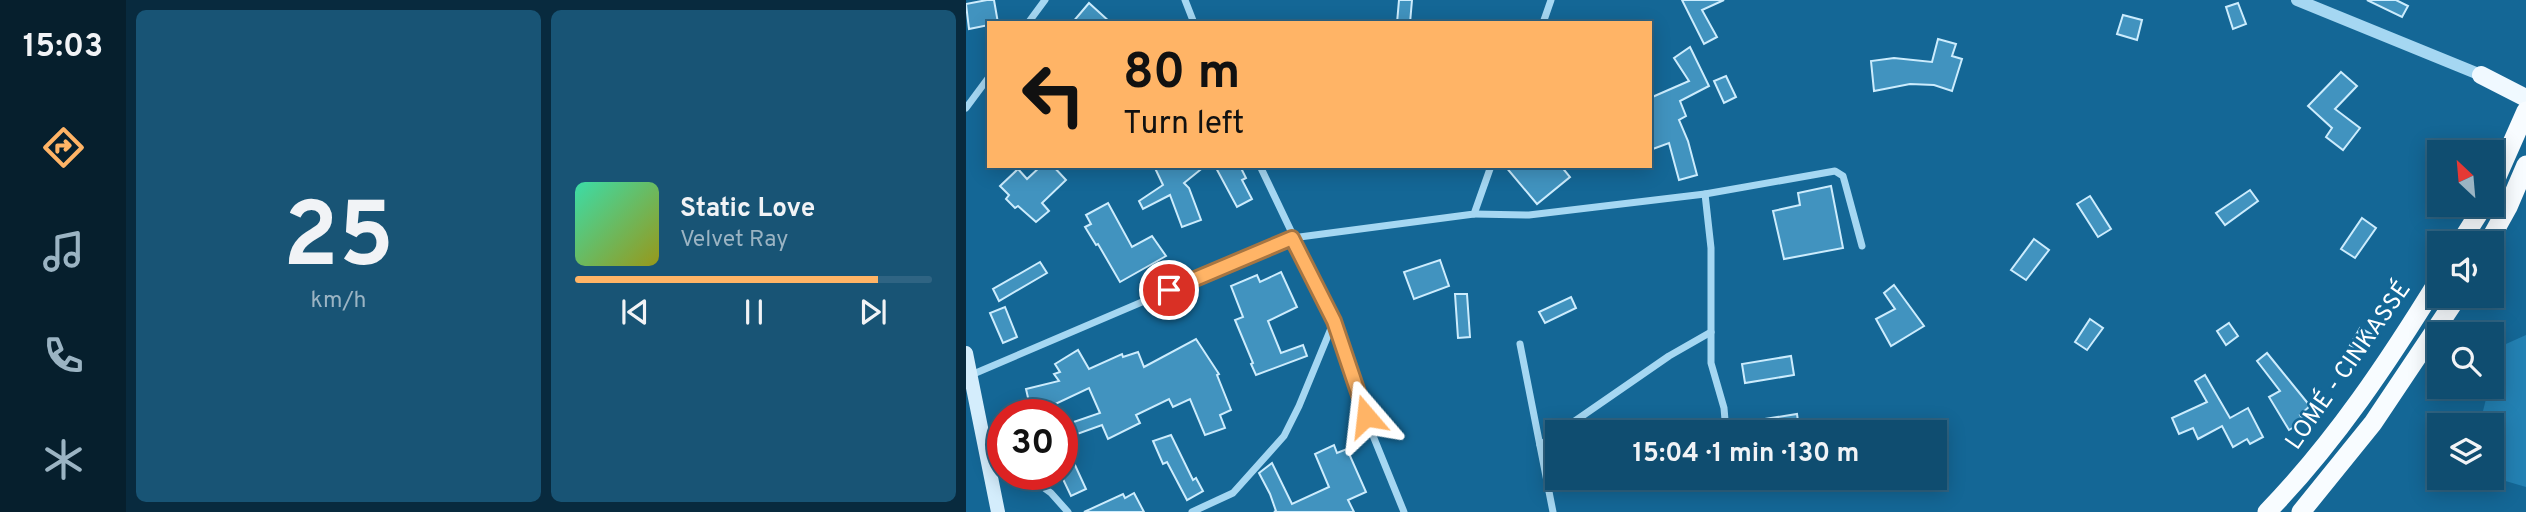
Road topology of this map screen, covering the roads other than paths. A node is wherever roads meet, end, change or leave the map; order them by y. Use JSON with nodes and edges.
{"nodes":[{"id":1,"x":1045,"y":0,"type":"edge"},
{"id":2,"x":1185,"y":0,"type":"edge"},
{"id":3,"x":1551,"y":0,"type":"edge"},
{"id":4,"x":2297,"y":0,"type":"edge"},
{"id":5,"x":1029,"y":21,"type":"edge"},
{"id":6,"x":1193,"y":21,"type":"edge"},
{"id":7,"x":1544,"y":21,"type":"edge"},
{"id":8,"x":2481,"y":75,"type":"junction"},
{"id":9,"x":987,"y":80,"type":"edge"},
{"id":10,"x":2526,"y":87,"type":"edge"},
{"id":11,"x":2526,"y":98,"type":"edge"},
{"id":12,"x":966,"y":108,"type":"edge"},
{"id":13,"x":2526,"y":111,"type":"edge"},
{"id":14,"x":2504,"y":161,"type":"edge"},
{"id":15,"x":2526,"y":165,"type":"edge"},
{"id":16,"x":1261,"y":168,"type":"edge"},
{"id":17,"x":1490,"y":168,"type":"edge"},
{"id":18,"x":1705,"y":194,"type":"junction"},
{"id":19,"x":1474,"y":214,"type":"junction"},
{"id":20,"x":2495,"y":231,"type":"edge"},
{"id":21,"x":1292,"y":238,"type":"junction"},
{"id":22,"x":1861,"y":246,"type":"dead end"},
{"id":23,"x":2427,"y":298,"type":"edge"},
{"id":24,"x":2450,"y":308,"type":"edge"},
{"id":25,"x":1334,"y":321,"type":"junction"},
{"id":26,"x":1711,"y":332,"type":"junction"},
{"id":27,"x":1520,"y":344,"type":"dead end"},
{"id":28,"x":966,"y":353,"type":"edge"},
{"id":29,"x":971,"y":375,"type":"junction"},
{"id":30,"x":1577,"y":420,"type":"edge"},
{"id":31,"x":1725,"y":420,"type":"edge"},
{"id":32,"x":1545,"y":442,"type":"edge"},
{"id":33,"x":1540,"y":445,"type":"junction"},
{"id":34,"x":987,"y":455,"type":"edge"},
{"id":35,"x":994,"y":490,"type":"edge"},
{"id":36,"x":1047,"y":490,"type":"edge"},
{"id":37,"x":998,"y":512,"type":"edge"},
{"id":38,"x":1068,"y":512,"type":"edge"},
{"id":39,"x":1192,"y":512,"type":"edge"},
{"id":40,"x":1404,"y":512,"type":"edge"},
{"id":41,"x":1553,"y":512,"type":"edge"},
{"id":42,"x":2267,"y":512,"type":"edge"},
{"id":43,"x":2301,"y":512,"type":"edge"}],
"edges":[{"from":1,"to":5,"type":"street"},
{"from":2,"to":6,"type":"street"},
{"from":3,"to":7,"type":"street"},
{"from":4,"to":8,"type":"street"},
{"from":8,"to":10,"type":"main road"},
{"from":8,"to":11,"type":"main road"},
{"from":9,"to":12,"type":"street"},
{"from":13,"to":14,"type":"highway"},
{"from":15,"to":20,"type":"highway"},
{"from":16,"to":21,"type":"street"},
{"from":17,"to":19,"type":"street"},
{"from":18,"to":19,"type":"street"},
{"from":18,"to":22,"type":"street"},
{"from":18,"to":26,"type":"street"},
{"from":19,"to":21,"type":"street"},
{"from":21,"to":25,"type":"street"},
{"from":21,"to":29,"type":"street"},
{"from":23,"to":42,"type":"highway","name":"LOMÉ - CINKASSÉ"},
{"from":24,"to":43,"type":"highway","name":"LOMÉ - CINKASSÉ"},
{"from":25,"to":39,"type":"street"},
{"from":25,"to":40,"type":"street"},
{"from":26,"to":30,"type":"street"},
{"from":26,"to":31,"type":"street"},
{"from":27,"to":33,"type":"street"},
{"from":28,"to":29,"type":"main road"},
{"from":29,"to":34,"type":"main road"},
{"from":32,"to":33,"type":"street"},
{"from":33,"to":41,"type":"street"},
{"from":35,"to":37,"type":"main road"},
{"from":36,"to":38,"type":"street"}]}
